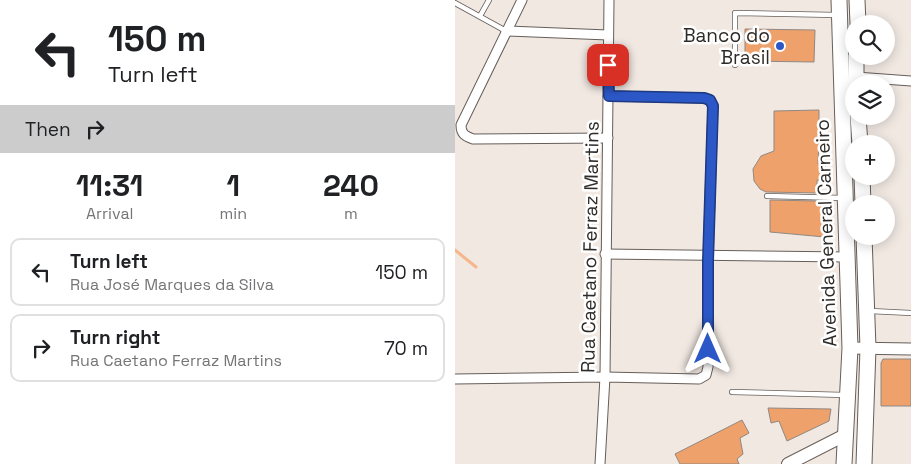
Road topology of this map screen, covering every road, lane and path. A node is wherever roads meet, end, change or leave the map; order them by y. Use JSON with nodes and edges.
{"nodes":[{"id":1,"x":489,"y":0,"type":"edge"},
{"id":2,"x":522,"y":0,"type":"edge"},
{"id":3,"x":609,"y":0,"type":"edge"},
{"id":4,"x":839,"y":0,"type":"edge"},
{"id":5,"x":857,"y":0,"type":"edge"},
{"id":6,"x":455,"y":3,"type":"edge"},
{"id":7,"x":839,"y":15,"type":"junction"},
{"id":8,"x":858,"y":15,"type":"edge"},
{"id":9,"x":480,"y":16,"type":"junction"},
{"id":10,"x":506,"y":31,"type":"junction"},
{"id":11,"x":608,"y":35,"type":"junction"},
{"id":12,"x":735,"y":65,"type":"dead end"},
{"id":13,"x":895,"y":82,"type":"edge"},
{"id":14,"x":911,"y":82,"type":"edge"},
{"id":15,"x":609,"y":96,"type":"junction"},
{"id":16,"x":608,"y":138,"type":"junction"},
{"id":17,"x":767,"y":196,"type":"dead end"},
{"id":18,"x":845,"y":198,"type":"joint"},
{"id":19,"x":847,"y":245,"type":"edge"},
{"id":20,"x":864,"y":245,"type":"edge"},
{"id":21,"x":605,"y":254,"type":"junction"},
{"id":22,"x":709,"y":254,"type":"junction"},
{"id":23,"x":847,"y":257,"type":"junction"},
{"id":24,"x":866,"y":311,"type":"junction"},
{"id":25,"x":911,"y":313,"type":"edge"},
{"id":26,"x":850,"y":348,"type":"junction"},
{"id":27,"x":868,"y":348,"type":"junction"},
{"id":28,"x":911,"y":349,"type":"edge"},
{"id":29,"x":605,"y":377,"type":"junction"},
{"id":30,"x":455,"y":379,"type":"edge"},
{"id":31,"x":732,"y":392,"type":"dead end"},
{"id":32,"x":849,"y":395,"type":"junction"},
{"id":33,"x":847,"y":434,"type":"junction"},
{"id":34,"x":600,"y":464,"type":"edge"},
{"id":35,"x":788,"y":464,"type":"edge"},
{"id":36,"x":844,"y":464,"type":"edge"},
{"id":37,"x":864,"y":464,"type":"edge"}],
"edges":[{"from":1,"to":9,"type":"lane"},
{"from":2,"to":10,"type":"street"},
{"from":3,"to":11,"type":"street","name":"Rua Caetano Ferraz Martins"},
{"from":4,"to":7,"type":"main road","name":"Avenida General Carneiro"},
{"from":5,"to":8,"type":"main road"},
{"from":6,"to":9,"type":"lane"},
{"from":7,"to":12,"type":"lane"},
{"from":7,"to":18,"type":"main road","name":"Avenida General Carneiro"},
{"from":9,"to":10,"type":"lane"},
{"from":10,"to":11,"type":"street"},
{"from":10,"to":16,"type":"street"},
{"from":11,"to":15,"type":"street","name":"Rua Caetano Ferraz Martins"},
{"from":13,"to":14,"type":"street"},
{"from":15,"to":16,"type":"street","name":"Rua Caetano Ferraz Martins"},
{"from":15,"to":22,"type":"street"},
{"from":16,"to":21,"type":"street","name":"Rua Caetano Ferraz Martins"},
{"from":17,"to":18,"type":"lane"},
{"from":19,"to":23,"type":"main road","name":"Avenida General Carneiro"},
{"from":20,"to":24,"type":"main road","name":"Avenida General Carneiro"},
{"from":21,"to":22,"type":"street"},
{"from":21,"to":29,"type":"street","name":"Rua Caetano Ferraz Martins"},
{"from":22,"to":23,"type":"street"},
{"from":22,"to":29,"type":"street"},
{"from":23,"to":26,"type":"main road","name":"Avenida General Carneiro"},
{"from":24,"to":25,"type":"lane"},
{"from":24,"to":27,"type":"main road","name":"Avenida General Carneiro"},
{"from":26,"to":27,"type":"street"},
{"from":26,"to":32,"type":"main road","name":"Avenida General Carneiro"},
{"from":27,"to":28,"type":"street"},
{"from":27,"to":37,"type":"main road","name":"Avenida General Carneiro"},
{"from":29,"to":30,"type":"street"},
{"from":29,"to":34,"type":"street","name":"Rua Caetano Ferraz Martins"},
{"from":31,"to":32,"type":"lane"},
{"from":32,"to":33,"type":"main road","name":"Avenida General Carneiro"},
{"from":33,"to":35,"type":"main road"},
{"from":33,"to":36,"type":"main road","name":"Avenida General Carneiro"}]}
